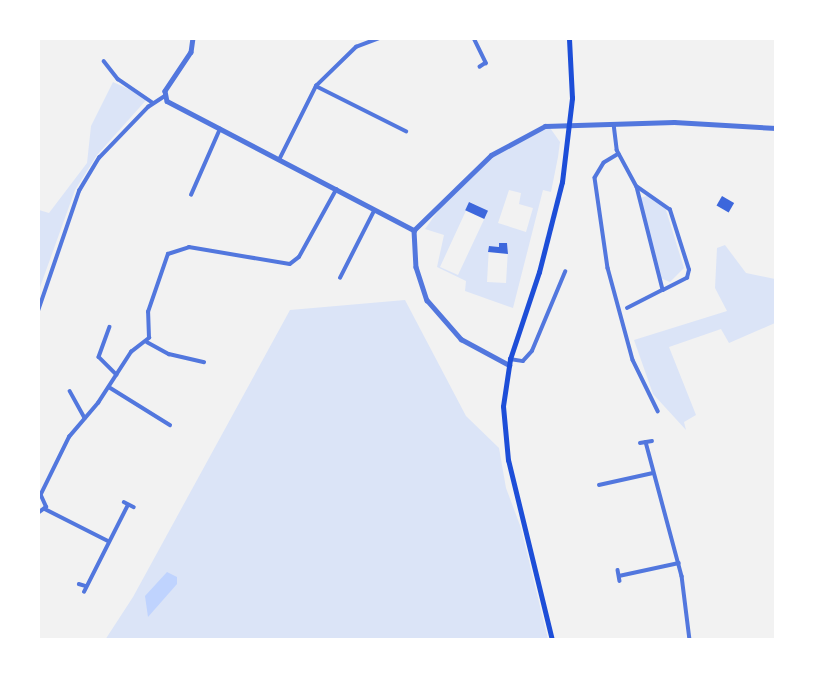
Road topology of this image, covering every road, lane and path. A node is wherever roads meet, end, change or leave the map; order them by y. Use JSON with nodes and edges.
{"nodes":[{"id":1,"x":193,"y":38,"type":"edge"},
{"id":2,"x":379,"y":38,"type":"edge"},
{"id":3,"x":474,"y":38,"type":"edge"},
{"id":4,"x":569,"y":38,"type":"edge"},
{"id":5,"x":104,"y":61,"type":"dead end"},
{"id":6,"x":480,"y":67,"type":"dead end"},
{"id":7,"x":316,"y":86,"type":"junction"},
{"id":8,"x":165,"y":96,"type":"junction"},
{"id":9,"x":153,"y":103,"type":"junction"},
{"id":10,"x":570,"y":124,"type":"junction"},
{"id":11,"x":614,"y":124,"type":"junction"},
{"id":12,"x":775,"y":128,"type":"edge"},
{"id":13,"x":220,"y":129,"type":"junction"},
{"id":14,"x":406,"y":131,"type":"dead end"},
{"id":15,"x":619,"y":154,"type":"junction"},
{"id":16,"x":279,"y":160,"type":"junction"},
{"id":17,"x":637,"y":187,"type":"junction"},
{"id":18,"x":336,"y":190,"type":"junction"},
{"id":19,"x":191,"y":195,"type":"dead end"},
{"id":20,"x":374,"y":211,"type":"junction"},
{"id":21,"x":414,"y":230,"type":"junction"},
{"id":22,"x":565,"y":272,"type":"dead end"},
{"id":23,"x":340,"y":278,"type":"dead end"},
{"id":24,"x":663,"y":290,"type":"junction"},
{"id":25,"x":627,"y":308,"type":"dead end"},
{"id":26,"x":38,"y":311,"type":"edge"},
{"id":27,"x":110,"y":327,"type":"dead end"},
{"id":28,"x":147,"y":342,"type":"junction"},
{"id":29,"x":204,"y":362,"type":"dead end"},
{"id":30,"x":509,"y":362,"type":"junction"},
{"id":31,"x":117,"y":375,"type":"junction"},
{"id":32,"x":109,"y":387,"type":"junction"},
{"id":33,"x":69,"y":391,"type":"dead end"},
{"id":34,"x":658,"y":411,"type":"dead end"},
{"id":35,"x":85,"y":418,"type":"junction"},
{"id":36,"x":170,"y":425,"type":"dead end"},
{"id":37,"x":640,"y":443,"type":"dead end"},
{"id":38,"x":653,"y":473,"type":"junction"},
{"id":39,"x":599,"y":485,"type":"dead end"},
{"id":40,"x":39,"y":496,"type":"edge"},
{"id":41,"x":134,"y":508,"type":"dead end"},
{"id":42,"x":45,"y":509,"type":"junction"},
{"id":43,"x":38,"y":514,"type":"edge"},
{"id":44,"x":38,"y":528,"type":"edge"},
{"id":45,"x":108,"y":541,"type":"junction"},
{"id":46,"x":679,"y":563,"type":"junction"},
{"id":47,"x":619,"y":576,"type":"dead end"},
{"id":48,"x":79,"y":584,"type":"dead end"},
{"id":49,"x":86,"y":586,"type":"junction"},
{"id":50,"x":84,"y":592,"type":"dead end"},
{"id":51,"x":552,"y":639,"type":"edge"},
{"id":52,"x":690,"y":639,"type":"edge"}],
"edges":[{"from":1,"to":8,"type":"street"},
{"from":2,"to":7,"type":"street"},
{"from":3,"to":6,"type":"street"},
{"from":4,"to":10,"type":"highway"},
{"from":5,"to":9,"type":"street"},
{"from":7,"to":14,"type":"street"},
{"from":7,"to":16,"type":"street"},
{"from":8,"to":9,"type":"street"},
{"from":8,"to":13,"type":"street"},
{"from":9,"to":26,"type":"street"},
{"from":10,"to":11,"type":"street"},
{"from":10,"to":21,"type":"street"},
{"from":10,"to":30,"type":"highway"},
{"from":11,"to":12,"type":"street"},
{"from":11,"to":15,"type":"street"},
{"from":13,"to":16,"type":"street"},
{"from":13,"to":19,"type":"street"},
{"from":15,"to":17,"type":"street"},
{"from":15,"to":34,"type":"street"},
{"from":16,"to":18,"type":"street"},
{"from":17,"to":24,"type":"street"},
{"from":17,"to":24,"type":"street"},
{"from":18,"to":20,"type":"street"},
{"from":18,"to":28,"type":"street"},
{"from":20,"to":21,"type":"street"},
{"from":20,"to":23,"type":"street"},
{"from":21,"to":30,"type":"street"},
{"from":22,"to":30,"type":"street"},
{"from":24,"to":25,"type":"street"},
{"from":27,"to":31,"type":"street"},
{"from":28,"to":29,"type":"street"},
{"from":28,"to":31,"type":"street"},
{"from":30,"to":51,"type":"highway"},
{"from":31,"to":32,"type":"street"},
{"from":32,"to":35,"type":"street"},
{"from":32,"to":36,"type":"street"},
{"from":33,"to":35,"type":"street"},
{"from":35,"to":40,"type":"street"},
{"from":37,"to":38,"type":"street"},
{"from":38,"to":39,"type":"street"},
{"from":38,"to":46,"type":"street"},
{"from":40,"to":42,"type":"street"},
{"from":41,"to":45,"type":"street"},
{"from":42,"to":43,"type":"street"},
{"from":42,"to":45,"type":"street"},
{"from":43,"to":44,"type":"street"},
{"from":45,"to":49,"type":"street"},
{"from":46,"to":47,"type":"street"},
{"from":46,"to":52,"type":"street"},
{"from":48,"to":49,"type":"street"},
{"from":49,"to":50,"type":"street"}]}
